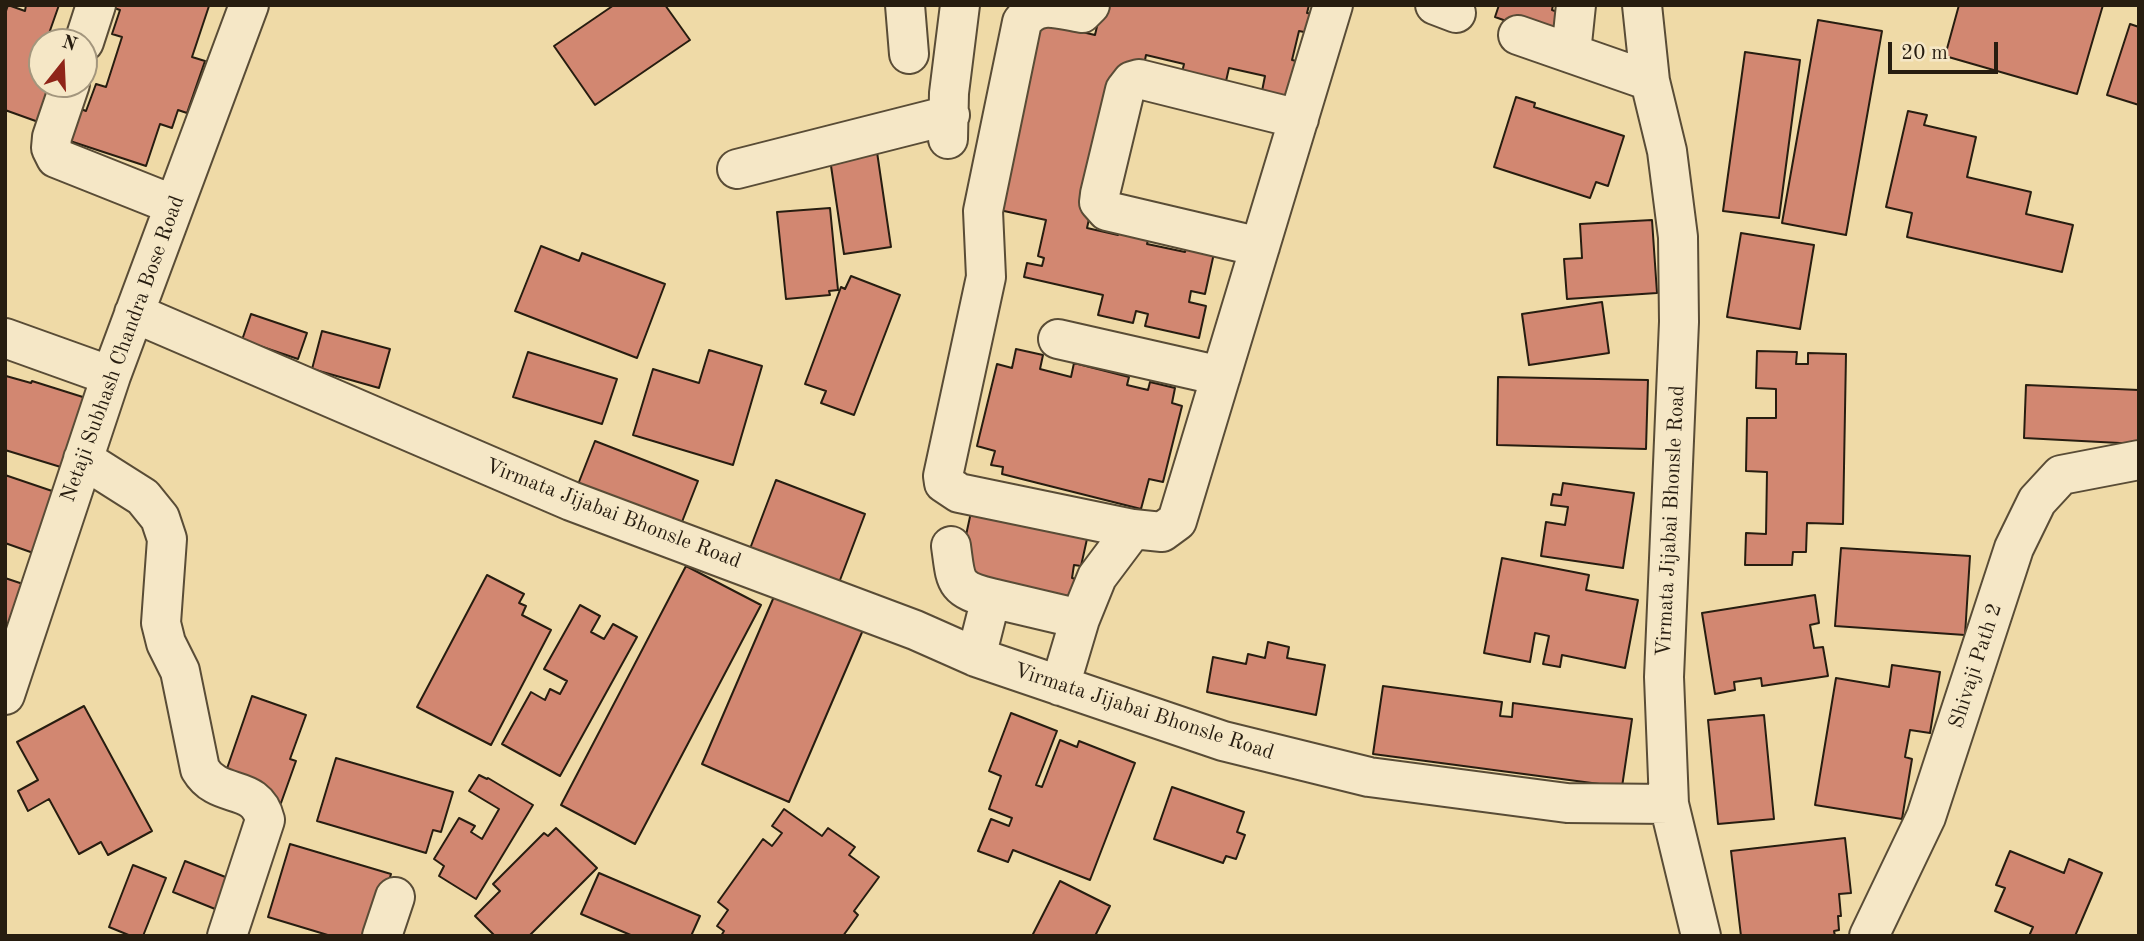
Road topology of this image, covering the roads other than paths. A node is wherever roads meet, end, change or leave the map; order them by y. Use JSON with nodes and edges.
{"nodes":[{"id":1,"x":96,"y":5,"type":"edge"},
{"id":2,"x":248,"y":5,"type":"edge"},
{"id":3,"x":905,"y":5,"type":"edge"},
{"id":4,"x":960,"y":5,"type":"edge"},
{"id":5,"x":1090,"y":5,"type":"edge"},
{"id":6,"x":1333,"y":5,"type":"edge"},
{"id":7,"x":1576,"y":5,"type":"edge"},
{"id":8,"x":1642,"y":5,"type":"edge"},
{"id":9,"x":88,"y":28,"type":"edge"},
{"id":10,"x":1518,"y":34,"type":"dead end"},
{"id":11,"x":1571,"y":53,"type":"junction"},
{"id":12,"x":909,"y":54,"type":"dead end"},
{"id":13,"x":1650,"y":81,"type":"junction"},
{"id":14,"x":65,"y":98,"type":"edge"},
{"id":15,"x":1299,"y":119,"type":"junction"},
{"id":16,"x":737,"y":169,"type":"dead end"},
{"id":17,"x":174,"y":205,"type":"junction"},
{"id":18,"x":1260,"y":247,"type":"junction"},
{"id":19,"x":134,"y":313,"type":"junction"},
{"id":20,"x":5,"y":338,"type":"edge"},
{"id":21,"x":1058,"y":339,"type":"dead end"},
{"id":22,"x":111,"y":376,"type":"junction"},
{"id":23,"x":1221,"y":376,"type":"junction"},
{"id":24,"x":83,"y":459,"type":"junction"},
{"id":25,"x":2139,"y":460,"type":"edge"},
{"id":26,"x":1133,"y":529,"type":"junction"},
{"id":27,"x":951,"y":546,"type":"dead end"},
{"id":28,"x":991,"y":598,"type":"junction"},
{"id":29,"x":1080,"y":619,"type":"junction"},
{"id":30,"x":976,"y":657,"type":"junction"},
{"id":31,"x":1060,"y":686,"type":"junction"},
{"id":32,"x":5,"y":695,"type":"edge"},
{"id":33,"x":1669,"y":804,"type":"junction"},
{"id":34,"x":396,"y":897,"type":"dead end"},
{"id":35,"x":227,"y":936,"type":"edge"},
{"id":36,"x":382,"y":936,"type":"edge"},
{"id":37,"x":1701,"y":936,"type":"edge"},
{"id":38,"x":1869,"y":936,"type":"edge"}],
"edges":[{"from":1,"to":9,"type":"street"},
{"from":2,"to":17,"type":"street","name":"Netaji Subhash Chandra Bose Road"},
{"from":3,"to":12,"type":"street"},
{"from":4,"to":16,"type":"street"},
{"from":5,"to":26,"type":"street"},
{"from":6,"to":15,"type":"street"},
{"from":7,"to":11,"type":"street"},
{"from":8,"to":13,"type":"street","name":"Virmata Jijabai Bhonsle Road"},
{"from":10,"to":11,"type":"street"},
{"from":11,"to":13,"type":"street"},
{"from":13,"to":33,"type":"street","name":"Virmata Jijabai Bhonsle Road"},
{"from":14,"to":17,"type":"street"},
{"from":15,"to":18,"type":"street"},
{"from":15,"to":18,"type":"street"},
{"from":17,"to":19,"type":"street","name":"Netaji Subhash Chandra Bose Road"},
{"from":18,"to":23,"type":"street"},
{"from":19,"to":22,"type":"street","name":"Netaji Subhash Chandra Bose Road"},
{"from":19,"to":30,"type":"street","name":"Virmata Jijabai Bhonsle Road"},
{"from":20,"to":22,"type":"street"},
{"from":21,"to":23,"type":"street"},
{"from":22,"to":24,"type":"street","name":"Netaji Subhash Chandra Bose Road"},
{"from":23,"to":26,"type":"street"},
{"from":24,"to":32,"type":"street","name":"Netaji Subhash Chandra Bose Road"},
{"from":24,"to":35,"type":"street"},
{"from":25,"to":38,"type":"street","name":"Shivaji Path 2"},
{"from":26,"to":29,"type":"street"},
{"from":27,"to":28,"type":"street"},
{"from":28,"to":29,"type":"street"},
{"from":28,"to":30,"type":"street"},
{"from":29,"to":31,"type":"street"},
{"from":30,"to":31,"type":"street","name":"Virmata Jijabai Bhonsle Road"},
{"from":31,"to":33,"type":"street","name":"Virmata Jijabai Bhonsle Road"},
{"from":33,"to":37,"type":"street"},
{"from":34,"to":36,"type":"street"}]}
